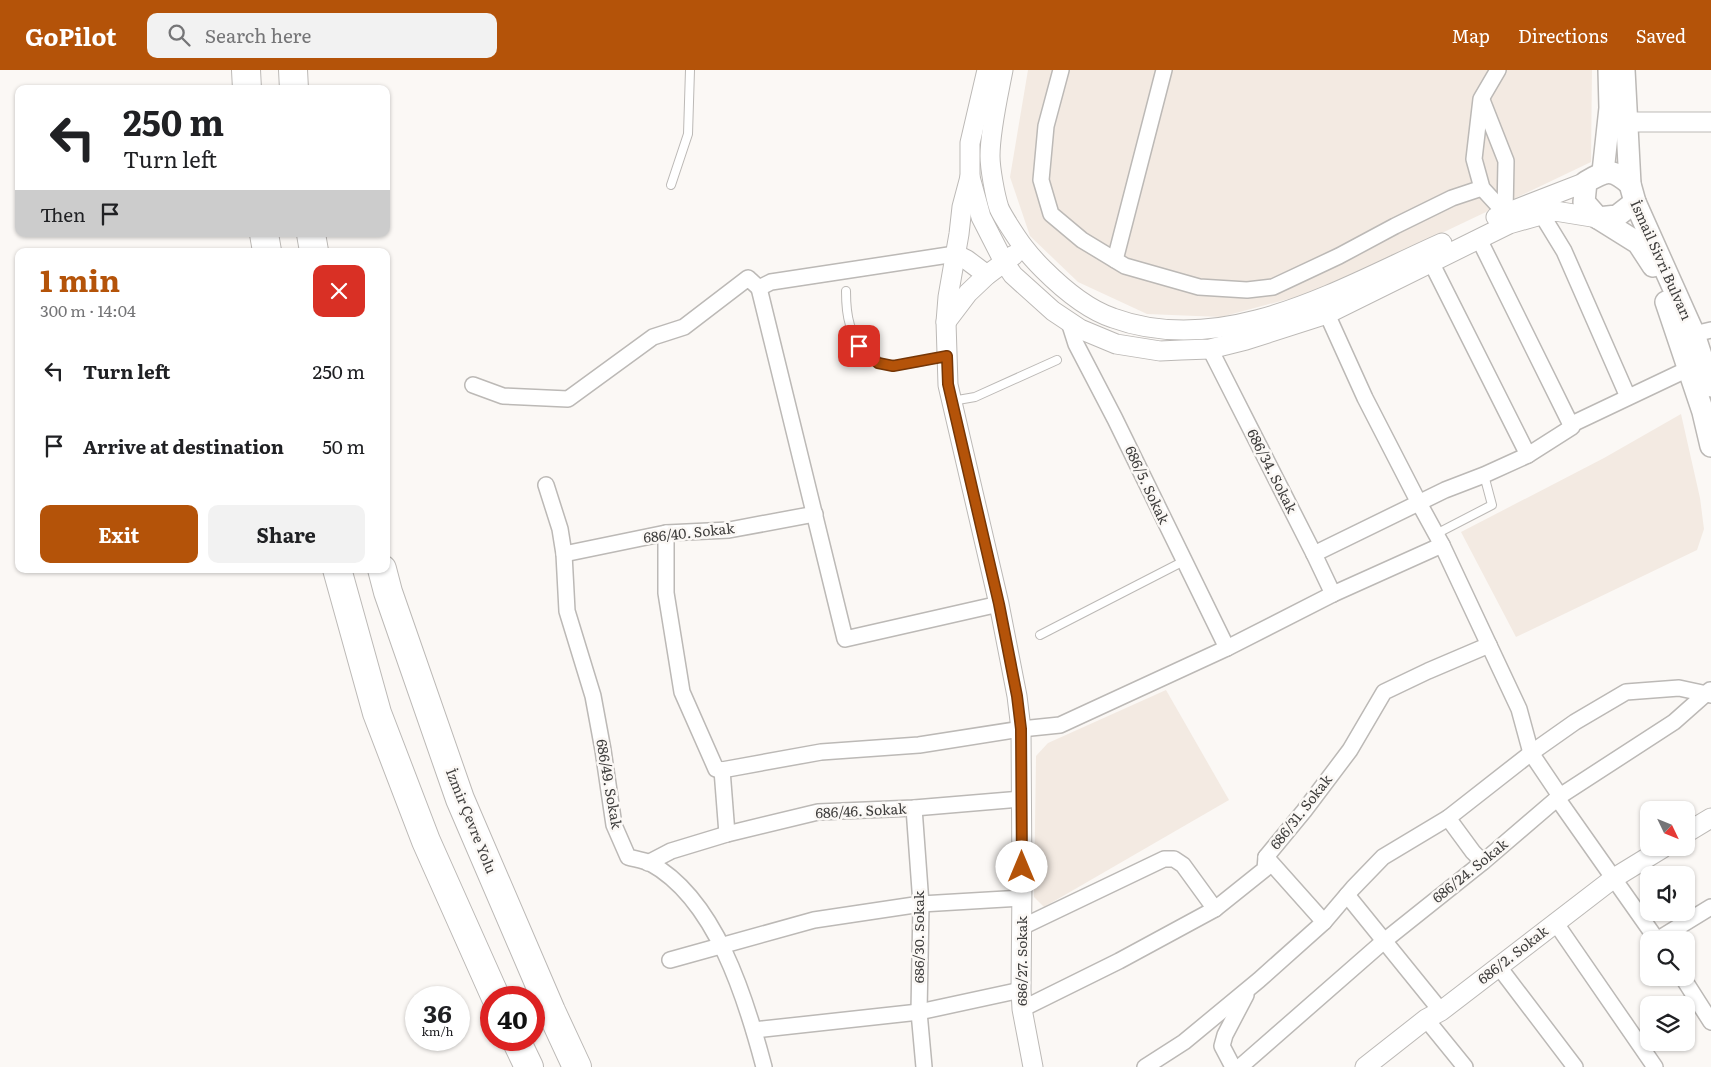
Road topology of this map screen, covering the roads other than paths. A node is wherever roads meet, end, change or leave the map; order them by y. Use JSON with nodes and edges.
{"nodes":[{"id":1,"x":246,"y":70,"type":"edge"},
{"id":2,"x":292,"y":70,"type":"edge"},
{"id":3,"x":690,"y":70,"type":"edge"},
{"id":4,"x":987,"y":70,"type":"edge"},
{"id":5,"x":1003,"y":70,"type":"edge"},
{"id":6,"x":1061,"y":70,"type":"edge"},
{"id":7,"x":1164,"y":70,"type":"edge"},
{"id":8,"x":1498,"y":70,"type":"edge"},
{"id":9,"x":1609,"y":70,"type":"edge"},
{"id":10,"x":1624,"y":70,"type":"edge"},
{"id":11,"x":247,"y":85,"type":"edge"},
{"id":12,"x":294,"y":85,"type":"edge"},
{"id":13,"x":1481,"y":99,"type":"junction"},
{"id":14,"x":1628,"y":122,"type":"junction"},
{"id":15,"x":1711,"y":122,"type":"edge"},
{"id":16,"x":970,"y":177,"type":"junction"},
{"id":17,"x":1594,"y":177,"type":"junction"},
{"id":18,"x":671,"y":185,"type":"dead end"},
{"id":19,"x":1482,"y":188,"type":"junction"},
{"id":20,"x":1632,"y":193,"type":"junction"},
{"id":21,"x":999,"y":209,"type":"junction"},
{"id":22,"x":1542,"y":215,"type":"junction"},
{"id":23,"x":981,"y":217,"type":"junction"},
{"id":24,"x":1598,"y":218,"type":"junction"},
{"id":25,"x":1507,"y":219,"type":"junction"},
{"id":26,"x":959,"y":234,"type":"junction"},
{"id":27,"x":1479,"y":239,"type":"junction"},
{"id":28,"x":1023,"y":248,"type":"junction"},
{"id":29,"x":955,"y":254,"type":"junction"},
{"id":30,"x":1115,"y":260,"type":"junction"},
{"id":31,"x":1004,"y":262,"type":"junction"},
{"id":32,"x":1431,"y":262,"type":"junction"},
{"id":33,"x":987,"y":275,"type":"junction"},
{"id":34,"x":760,"y":288,"type":"junction"},
{"id":35,"x":846,"y":291,"type":"dead end"},
{"id":36,"x":1327,"y":314,"type":"junction"},
{"id":37,"x":946,"y":322,"type":"junction"},
{"id":38,"x":1069,"y":322,"type":"junction"},
{"id":39,"x":1702,"y":332,"type":"edge"},
{"id":40,"x":1210,"y":349,"type":"junction"},
{"id":41,"x":947,"y":356,"type":"junction"},
{"id":42,"x":1057,"y":360,"type":"dead end"},
{"id":43,"x":1688,"y":369,"type":"junction"},
{"id":44,"x":473,"y":385,"type":"dead end"},
{"id":45,"x":1711,"y":386,"type":"edge"},
{"id":46,"x":1628,"y":398,"type":"junction"},
{"id":47,"x":952,"y":401,"type":"junction"},
{"id":48,"x":1570,"y":425,"type":"junction"},
{"id":49,"x":1711,"y":446,"type":"edge"},
{"id":50,"x":1528,"y":455,"type":"junction"},
{"id":51,"x":1484,"y":476,"type":"junction"},
{"id":52,"x":546,"y":484,"type":"dead end"},
{"id":53,"x":1419,"y":503,"type":"junction"},
{"id":54,"x":815,"y":514,"type":"junction"},
{"id":55,"x":666,"y":533,"type":"junction"},
{"id":56,"x":1439,"y":540,"type":"junction"},
{"id":57,"x":564,"y":554,"type":"junction"},
{"id":58,"x":1314,"y":554,"type":"junction"},
{"id":59,"x":1184,"y":561,"type":"junction"},
{"id":60,"x":338,"y":573,"type":"edge"},
{"id":61,"x":383,"y":573,"type":"edge"},
{"id":62,"x":1333,"y":594,"type":"junction"},
{"id":63,"x":999,"y":604,"type":"junction"},
{"id":64,"x":1040,"y":635,"type":"dead end"},
{"id":65,"x":1489,"y":645,"type":"junction"},
{"id":66,"x":1227,"y":648,"type":"junction"},
{"id":67,"x":1709,"y":692,"type":"edge"},
{"id":68,"x":1021,"y":729,"type":"junction"},
{"id":69,"x":1531,"y":753,"type":"junction"},
{"id":70,"x":722,"y":770,"type":"junction"},
{"id":71,"x":1559,"y":797,"type":"junction"},
{"id":72,"x":1022,"y":799,"type":"junction"},
{"id":73,"x":914,"y":808,"type":"junction"},
{"id":74,"x":1448,"y":818,"type":"junction"},
{"id":75,"x":1711,"y":818,"type":"edge"},
{"id":76,"x":1695,"y":828,"type":"edge"},
{"id":77,"x":727,"y":834,"type":"junction"},
{"id":78,"x":1650,"y":856,"type":"edge"},
{"id":79,"x":1266,"y":857,"type":"junction"},
{"id":80,"x":648,"y":862,"type":"junction"},
{"id":81,"x":1483,"y":862,"type":"junction"},
{"id":82,"x":1614,"y":878,"type":"junction"},
{"id":83,"x":1347,"y":895,"type":"junction"},
{"id":84,"x":1022,"y":898,"type":"junction"},
{"id":85,"x":921,"y":904,"type":"junction"},
{"id":86,"x":1711,"y":907,"type":"edge"},
{"id":87,"x":1215,"y":908,"type":"junction"},
{"id":88,"x":1324,"y":922,"type":"junction"},
{"id":89,"x":1555,"y":922,"type":"junction"},
{"id":90,"x":1022,"y":927,"type":"junction"},
{"id":91,"x":1651,"y":931,"type":"edge"},
{"id":92,"x":1672,"y":931,"type":"edge"},
{"id":93,"x":1384,"y":940,"type":"junction"},
{"id":94,"x":722,"y":946,"type":"junction"},
{"id":95,"x":670,"y":960,"type":"dead end"},
{"id":96,"x":1499,"y":967,"type":"junction"},
{"id":97,"x":491,"y":986,"type":"edge"},
{"id":98,"x":1252,"y":986,"type":"junction"},
{"id":99,"x":1692,"y":986,"type":"edge"},
{"id":100,"x":1021,"y":990,"type":"junction"},
{"id":101,"x":1704,"y":996,"type":"edge"},
{"id":102,"x":1022,"y":1009,"type":"junction"},
{"id":103,"x":920,"y":1012,"type":"junction"},
{"id":104,"x":1433,"y":1015,"type":"junction"},
{"id":105,"x":1711,"y":1022,"type":"edge"},
{"id":106,"x":754,"y":1030,"type":"junction"},
{"id":107,"x":521,"y":1051,"type":"edge"},
{"id":108,"x":529,"y":1067,"type":"edge"},
{"id":109,"x":577,"y":1067,"type":"edge"},
{"id":110,"x":764,"y":1067,"type":"edge"},
{"id":111,"x":924,"y":1067,"type":"edge"},
{"id":112,"x":1033,"y":1067,"type":"edge"},
{"id":113,"x":1145,"y":1067,"type":"edge"},
{"id":114,"x":1233,"y":1067,"type":"edge"},
{"id":115,"x":1240,"y":1067,"type":"edge"},
{"id":116,"x":1365,"y":1067,"type":"edge"},
{"id":117,"x":1465,"y":1067,"type":"edge"},
{"id":118,"x":1575,"y":1067,"type":"edge"},
{"id":119,"x":1655,"y":1067,"type":"edge"}],
"edges":[{"from":1,"to":11,"type":"highway"},
{"from":2,"to":12,"type":"highway"},
{"from":3,"to":18,"type":"lane"},
{"from":4,"to":16,"type":"street"},
{"from":5,"to":21,"type":"street"},
{"from":6,"to":30,"type":"street"},
{"from":7,"to":30,"type":"street"},
{"from":8,"to":13,"type":"street"},
{"from":9,"to":17,"type":"main road"},
{"from":10,"to":14,"type":"main road","name":"İsmail Sivri Bulvarı"},
{"from":13,"to":19,"type":"street"},
{"from":13,"to":25,"type":"street"},
{"from":14,"to":15,"type":"street"},
{"from":14,"to":20,"type":"main road","name":"İsmail Sivri Bulvarı"},
{"from":16,"to":23,"type":"street"},
{"from":16,"to":26,"type":"street","name":"686/27. Sokak"},
{"from":17,"to":20,"type":"main road"},
{"from":17,"to":24,"type":"main road"},
{"from":17,"to":25,"type":"street"},
{"from":19,"to":25,"type":"street"},
{"from":19,"to":30,"type":"street"},
{"from":20,"to":24,"type":"main road"},
{"from":20,"to":39,"type":"main road","name":"İsmail Sivri Bulvarı"},
{"from":21,"to":23,"type":"street"},
{"from":21,"to":28,"type":"street"},
{"from":22,"to":24,"type":"street","name":"İsmail Sivri Bulvarı"},
{"from":22,"to":25,"type":"street","name":"İsmail Sivri Bulvarı"},
{"from":22,"to":46,"type":"street"},
{"from":23,"to":26,"type":"street"},
{"from":23,"to":31,"type":"street"},
{"from":24,"to":43,"type":"main road","name":"İsmail Sivri Bulvarı"},
{"from":25,"to":27,"type":"street"},
{"from":25,"to":28,"type":"street"},
{"from":26,"to":29,"type":"street","name":"686/27. Sokak"},
{"from":27,"to":32,"type":"street"},
{"from":27,"to":48,"type":"street"},
{"from":28,"to":31,"type":"street"},
{"from":29,"to":33,"type":"street"},
{"from":29,"to":34,"type":"street"},
{"from":29,"to":37,"type":"street","name":"686/27. Sokak"},
{"from":31,"to":33,"type":"street"},
{"from":31,"to":38,"type":"street"},
{"from":32,"to":36,"type":"street"},
{"from":32,"to":50,"type":"street"},
{"from":33,"to":37,"type":"street"},
{"from":34,"to":44,"type":"street"},
{"from":34,"to":54,"type":"street"},
{"from":35,"to":41,"type":"lane"},
{"from":36,"to":40,"type":"street"},
{"from":36,"to":53,"type":"street"},
{"from":37,"to":41,"type":"street","name":"686/27. Sokak"},
{"from":38,"to":40,"type":"street"},
{"from":38,"to":59,"type":"street","name":"686/5. Sokak"},
{"from":39,"to":45,"type":"main road","name":"İsmail Sivri Bulvarı"},
{"from":40,"to":58,"type":"street","name":"686/34. Sokak"},
{"from":41,"to":47,"type":"street","name":"686/27. Sokak"},
{"from":42,"to":47,"type":"lane"},
{"from":43,"to":46,"type":"street"},
{"from":43,"to":49,"type":"main road","name":"İsmail Sivri Bulvarı"},
{"from":46,"to":48,"type":"street"},
{"from":47,"to":63,"type":"street","name":"686/27. Sokak"},
{"from":48,"to":50,"type":"street"},
{"from":50,"to":51,"type":"street"},
{"from":51,"to":53,"type":"street"},
{"from":51,"to":56,"type":"lane"},
{"from":52,"to":57,"type":"street","name":"686/49. Sokak"},
{"from":53,"to":56,"type":"street"},
{"from":53,"to":58,"type":"street"},
{"from":54,"to":55,"type":"street","name":"686/40. Sokak"},
{"from":54,"to":63,"type":"street"},
{"from":55,"to":57,"type":"street","name":"686/40. Sokak"},
{"from":55,"to":70,"type":"street"},
{"from":56,"to":62,"type":"street"},
{"from":56,"to":65,"type":"street"},
{"from":57,"to":80,"type":"street","name":"686/49. Sokak"},
{"from":58,"to":62,"type":"street","name":"686/34. Sokak"},
{"from":59,"to":64,"type":"lane"},
{"from":59,"to":66,"type":"street","name":"686/5. Sokak"},
{"from":60,"to":97,"type":"highway"},
{"from":61,"to":109,"type":"highway","name":"İzmir Çevre Yolu"},
{"from":62,"to":66,"type":"street"},
{"from":63,"to":68,"type":"street","name":"686/27. Sokak"},
{"from":65,"to":69,"type":"street"},
{"from":65,"to":79,"type":"street","name":"686/31. Sokak"},
{"from":66,"to":68,"type":"street"},
{"from":67,"to":69,"type":"street"},
{"from":67,"to":71,"type":"street","name":"686/24. Sokak"},
{"from":68,"to":70,"type":"street"},
{"from":68,"to":72,"type":"street","name":"686/27. Sokak"},
{"from":69,"to":71,"type":"street"},
{"from":69,"to":74,"type":"street"},
{"from":70,"to":77,"type":"street"},
{"from":71,"to":81,"type":"street","name":"686/24. Sokak"},
{"from":71,"to":82,"type":"street"},
{"from":72,"to":73,"type":"street","name":"686/46. Sokak"},
{"from":72,"to":84,"type":"street","name":"686/27. Sokak"},
{"from":73,"to":77,"type":"street","name":"686/46. Sokak"},
{"from":73,"to":85,"type":"street","name":"686/30. Sokak"},
{"from":74,"to":81,"type":"street"},
{"from":74,"to":83,"type":"street"},
{"from":75,"to":76,"type":"street"},
{"from":77,"to":80,"type":"street","name":"686/46. Sokak"},
{"from":78,"to":82,"type":"street","name":"686/2. Sokak"},
{"from":79,"to":87,"type":"street","name":"686/31. Sokak"},
{"from":79,"to":88,"type":"street"},
{"from":80,"to":94,"type":"street","name":"686/49. Sokak"},
{"from":81,"to":93,"type":"street","name":"686/24. Sokak"},
{"from":82,"to":89,"type":"street","name":"686/2. Sokak"},
{"from":82,"to":91,"type":"street"},
{"from":83,"to":88,"type":"street"},
{"from":83,"to":93,"type":"street"},
{"from":84,"to":85,"type":"street"},
{"from":84,"to":90,"type":"street","name":"686/27. Sokak"},
{"from":85,"to":94,"type":"street"},
{"from":85,"to":103,"type":"street","name":"686/30. Sokak"},
{"from":86,"to":92,"type":"street"},
{"from":87,"to":90,"type":"street"},
{"from":87,"to":102,"type":"street","name":"686/31. Sokak"},
{"from":88,"to":98,"type":"street"},
{"from":89,"to":96,"type":"street","name":"686/2. Sokak"},
{"from":89,"to":119,"type":"street"},
{"from":90,"to":100,"type":"street","name":"686/27. Sokak"},
{"from":93,"to":104,"type":"street"},
{"from":93,"to":115,"type":"street","name":"686/24. Sokak"},
{"from":94,"to":95,"type":"street"},
{"from":94,"to":106,"type":"street","name":"686/49. Sokak"},
{"from":96,"to":104,"type":"street","name":"686/2. Sokak"},
{"from":96,"to":118,"type":"street"},
{"from":98,"to":113,"type":"street"},
{"from":98,"to":114,"type":"street"},
{"from":99,"to":101,"type":"street"},
{"from":100,"to":102,"type":"street","name":"686/27. Sokak"},
{"from":100,"to":103,"type":"street"},
{"from":101,"to":105,"type":"street"},
{"from":102,"to":112,"type":"street","name":"686/27. Sokak"},
{"from":103,"to":106,"type":"street"},
{"from":103,"to":111,"type":"street","name":"686/30. Sokak"},
{"from":104,"to":116,"type":"street","name":"686/2. Sokak"},
{"from":104,"to":117,"type":"street"},
{"from":106,"to":110,"type":"street","name":"686/49. Sokak"},
{"from":107,"to":108,"type":"highway"}]}
